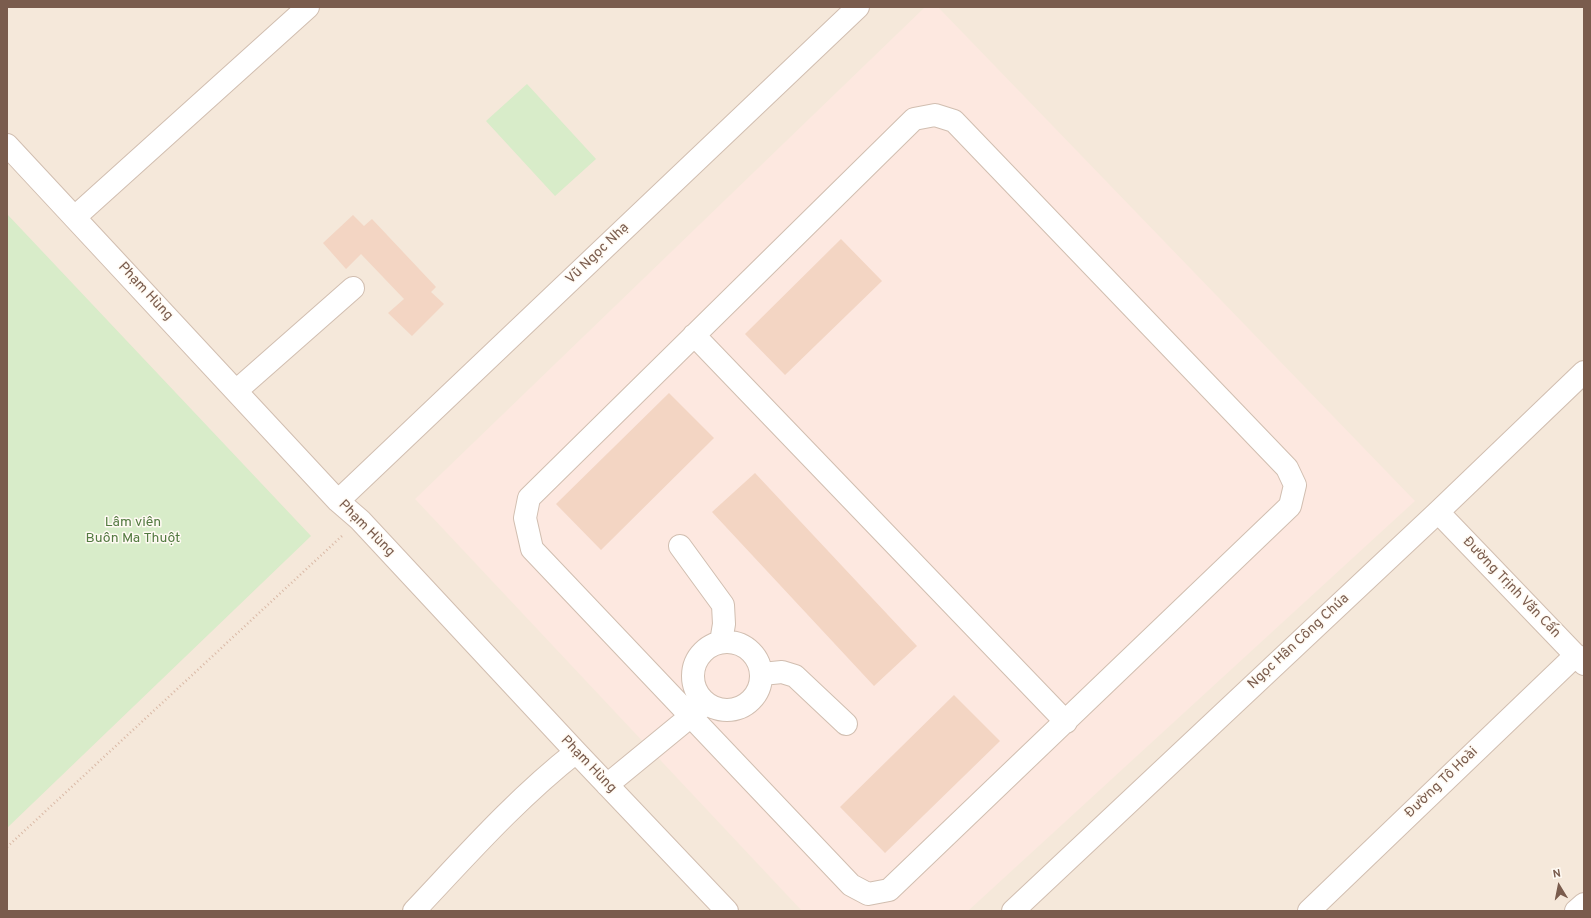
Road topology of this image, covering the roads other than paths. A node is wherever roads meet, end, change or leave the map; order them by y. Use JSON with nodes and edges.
{"nodes":[{"id":1,"x":308,"y":7,"type":"edge"},
{"id":2,"x":858,"y":7,"type":"edge"},
{"id":3,"x":7,"y":145,"type":"edge"},
{"id":4,"x":75,"y":217,"type":"junction"},
{"id":5,"x":353,"y":288,"type":"dead end"},
{"id":6,"x":694,"y":335,"type":"junction"},
{"id":7,"x":1584,"y":372,"type":"edge"},
{"id":8,"x":236,"y":391,"type":"junction"},
{"id":9,"x":338,"y":501,"type":"junction"},
{"id":10,"x":1438,"y":512,"type":"junction"},
{"id":11,"x":680,"y":546,"type":"dead end"},
{"id":12,"x":721,"y":642,"type":"junction"},
{"id":13,"x":1580,"y":659,"type":"edge"},
{"id":14,"x":762,"y":674,"type":"junction"},
{"id":15,"x":698,"y":710,"type":"junction"},
{"id":16,"x":1066,"y":722,"type":"junction"},
{"id":17,"x":846,"y":724,"type":"dead end"},
{"id":18,"x":576,"y":752,"type":"junction"},
{"id":19,"x":607,"y":785,"type":"junction"},
{"id":20,"x":1584,"y":904,"type":"edge"},
{"id":21,"x":414,"y":911,"type":"edge"},
{"id":22,"x":727,"y":911,"type":"edge"},
{"id":23,"x":1013,"y":911,"type":"edge"},
{"id":24,"x":1309,"y":911,"type":"edge"},
{"id":25,"x":1576,"y":911,"type":"edge"}],
"edges":[{"from":1,"to":4,"type":"street"},
{"from":2,"to":9,"type":"street","name":"Vũ Ngọc Nhạ"},
{"from":3,"to":4,"type":"street","name":"Phạm Hùng"},
{"from":4,"to":8,"type":"street","name":"Phạm Hùng"},
{"from":5,"to":8,"type":"street"},
{"from":6,"to":15,"type":"street"},
{"from":6,"to":16,"type":"street"},
{"from":6,"to":16,"type":"street"},
{"from":7,"to":10,"type":"street","name":"Ngọc Hân Công Chúa"},
{"from":8,"to":9,"type":"street","name":"Phạm Hùng"},
{"from":9,"to":18,"type":"street","name":"Phạm Hùng"},
{"from":10,"to":13,"type":"street","name":"Đường Trịnh Văn Cấn"},
{"from":10,"to":23,"type":"street","name":"Ngọc Hân Công Chúa"},
{"from":11,"to":12,"type":"street"},
{"from":12,"to":14,"type":"street"},
{"from":12,"to":15,"type":"street"},
{"from":13,"to":24,"type":"street","name":"Đường Tô Hoài"},
{"from":14,"to":15,"type":"street"},
{"from":14,"to":17,"type":"street"},
{"from":15,"to":16,"type":"street"},
{"from":15,"to":19,"type":"street"},
{"from":18,"to":19,"type":"street","name":"Phạm Hùng"},
{"from":18,"to":21,"type":"street"},
{"from":19,"to":22,"type":"street","name":"Phạm Hùng"},
{"from":20,"to":25,"type":"street"}]}
